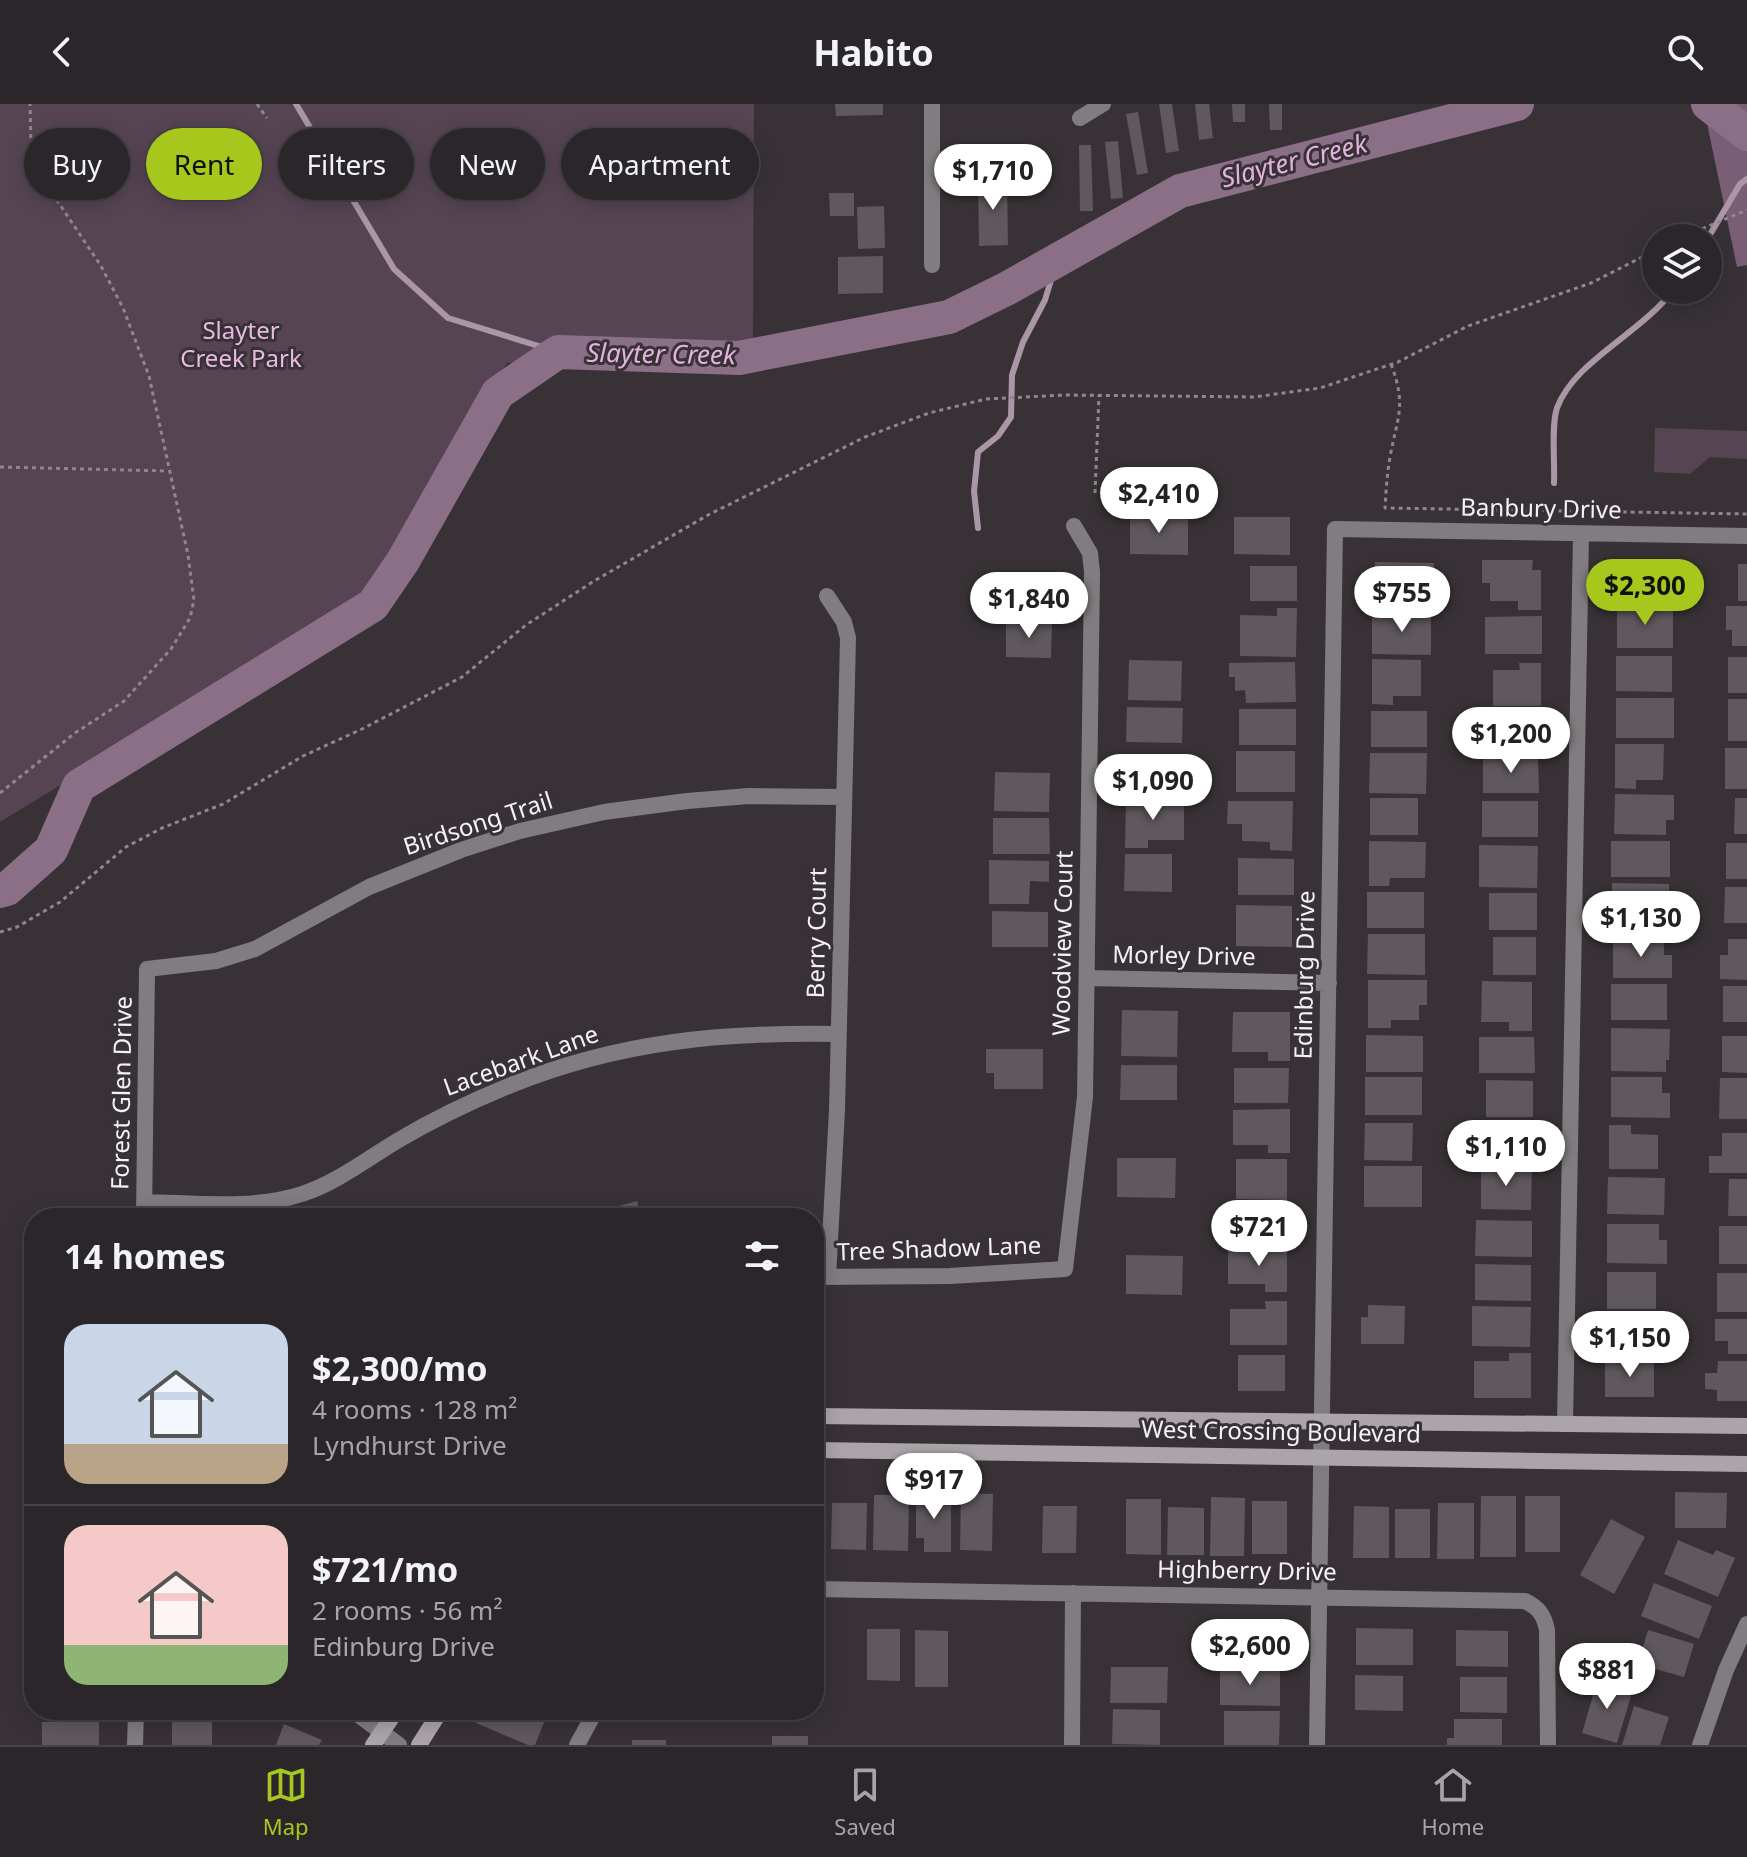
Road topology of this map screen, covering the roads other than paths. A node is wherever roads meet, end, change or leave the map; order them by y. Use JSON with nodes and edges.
{"nodes":[{"id":1,"x":932,"y":104,"type":"edge"},
{"id":2,"x":1103,"y":104,"type":"edge"},
{"id":3,"x":1080,"y":118,"type":"dead end"},
{"id":4,"x":932,"y":265,"type":"dead end"},
{"id":5,"x":1074,"y":526,"type":"dead end"},
{"id":6,"x":1335,"y":529,"type":"joint"},
{"id":7,"x":1581,"y":534,"type":"junction"},
{"id":8,"x":1747,"y":536,"type":"edge"},
{"id":9,"x":827,"y":596,"type":"dead end"},
{"id":10,"x":844,"y":797,"type":"junction"},
{"id":11,"x":147,"y":969,"type":"joint"},
{"id":12,"x":1087,"y":978,"type":"junction"},
{"id":13,"x":1329,"y":983,"type":"junction"},
{"id":14,"x":838,"y":1034,"type":"junction"},
{"id":15,"x":144,"y":1208,"type":"edge"},
{"id":16,"x":175,"y":1208,"type":"edge"},
{"id":17,"x":824,"y":1246,"type":"edge"},
{"id":18,"x":1065,"y":1269,"type":"joint"},
{"id":19,"x":824,"y":1277,"type":"edge"},
{"id":20,"x":824,"y":1416,"type":"edge"},
{"id":21,"x":1322,"y":1422,"type":"junction"},
{"id":22,"x":1565,"y":1424,"type":"junction"},
{"id":23,"x":1747,"y":1426,"type":"edge"},
{"id":24,"x":824,"y":1450,"type":"edge"},
{"id":25,"x":1321,"y":1456,"type":"junction"},
{"id":26,"x":1747,"y":1464,"type":"edge"},
{"id":27,"x":824,"y":1589,"type":"edge"},
{"id":28,"x":1073,"y":1593,"type":"junction"},
{"id":29,"x":1317,"y":1596,"type":"junction"},
{"id":30,"x":1747,"y":1624,"type":"edge"},
{"id":31,"x":136,"y":1720,"type":"edge"},
{"id":32,"x":361,"y":1720,"type":"edge"},
{"id":33,"x":390,"y":1720,"type":"edge"},
{"id":34,"x":435,"y":1720,"type":"edge"},
{"id":35,"x":591,"y":1720,"type":"edge"},
{"id":36,"x":378,"y":1739,"type":"edge"},
{"id":37,"x":135,"y":1745,"type":"edge"},
{"id":38,"x":399,"y":1745,"type":"edge"},
{"id":39,"x":419,"y":1745,"type":"edge"},
{"id":40,"x":577,"y":1745,"type":"edge"},
{"id":41,"x":1072,"y":1745,"type":"edge"},
{"id":42,"x":1317,"y":1745,"type":"edge"},
{"id":43,"x":1548,"y":1745,"type":"edge"},
{"id":44,"x":1700,"y":1745,"type":"edge"}],
"edges":[{"from":1,"to":4,"type":"street"},
{"from":2,"to":3,"type":"street"},
{"from":5,"to":12,"type":"street","name":"Woodview Court"},
{"from":6,"to":7,"type":"street","name":"Banbury Drive"},
{"from":6,"to":13,"type":"street","name":"Edinburg Drive"},
{"from":7,"to":8,"type":"street","name":"Banbury Drive"},
{"from":7,"to":22,"type":"street"},
{"from":9,"to":10,"type":"street","name":"Berry Court"},
{"from":10,"to":11,"type":"street","name":"Birdsong Trail"},
{"from":10,"to":14,"type":"street","name":"Berry Court"},
{"from":11,"to":15,"type":"street","name":"Forest Glen Drive"},
{"from":12,"to":13,"type":"street","name":"Morley Drive"},
{"from":12,"to":18,"type":"street","name":"Woodview Court"},
{"from":13,"to":21,"type":"street","name":"Edinburg Drive"},
{"from":14,"to":16,"type":"street","name":"Lacebark Lane"},
{"from":14,"to":17,"type":"street","name":"Berry Court"},
{"from":18,"to":19,"type":"street","name":"Tree Shadow Lane"},
{"from":20,"to":21,"type":"street","name":"West Crossing Boulevard"},
{"from":21,"to":22,"type":"street","name":"West Crossing Boulevard"},
{"from":21,"to":25,"type":"street","name":"Edinburg Drive"},
{"from":22,"to":23,"type":"street","name":"West Crossing Boulevard"},
{"from":24,"to":25,"type":"street","name":"West Crossing Boulevard"},
{"from":25,"to":26,"type":"street","name":"West Crossing Boulevard"},
{"from":25,"to":29,"type":"street","name":"Edinburg Drive"},
{"from":27,"to":28,"type":"street","name":"Highberry Drive"},
{"from":28,"to":29,"type":"street","name":"Highberry Drive"},
{"from":28,"to":41,"type":"street"},
{"from":29,"to":42,"type":"street","name":"Edinburg Drive"},
{"from":29,"to":43,"type":"street","name":"Highberry Drive"},
{"from":30,"to":44,"type":"street"},
{"from":31,"to":37,"type":"street"},
{"from":32,"to":36,"type":"street"},
{"from":33,"to":36,"type":"street"},
{"from":34,"to":39,"type":"street"},
{"from":35,"to":40,"type":"street"},
{"from":36,"to":38,"type":"street"}]}
